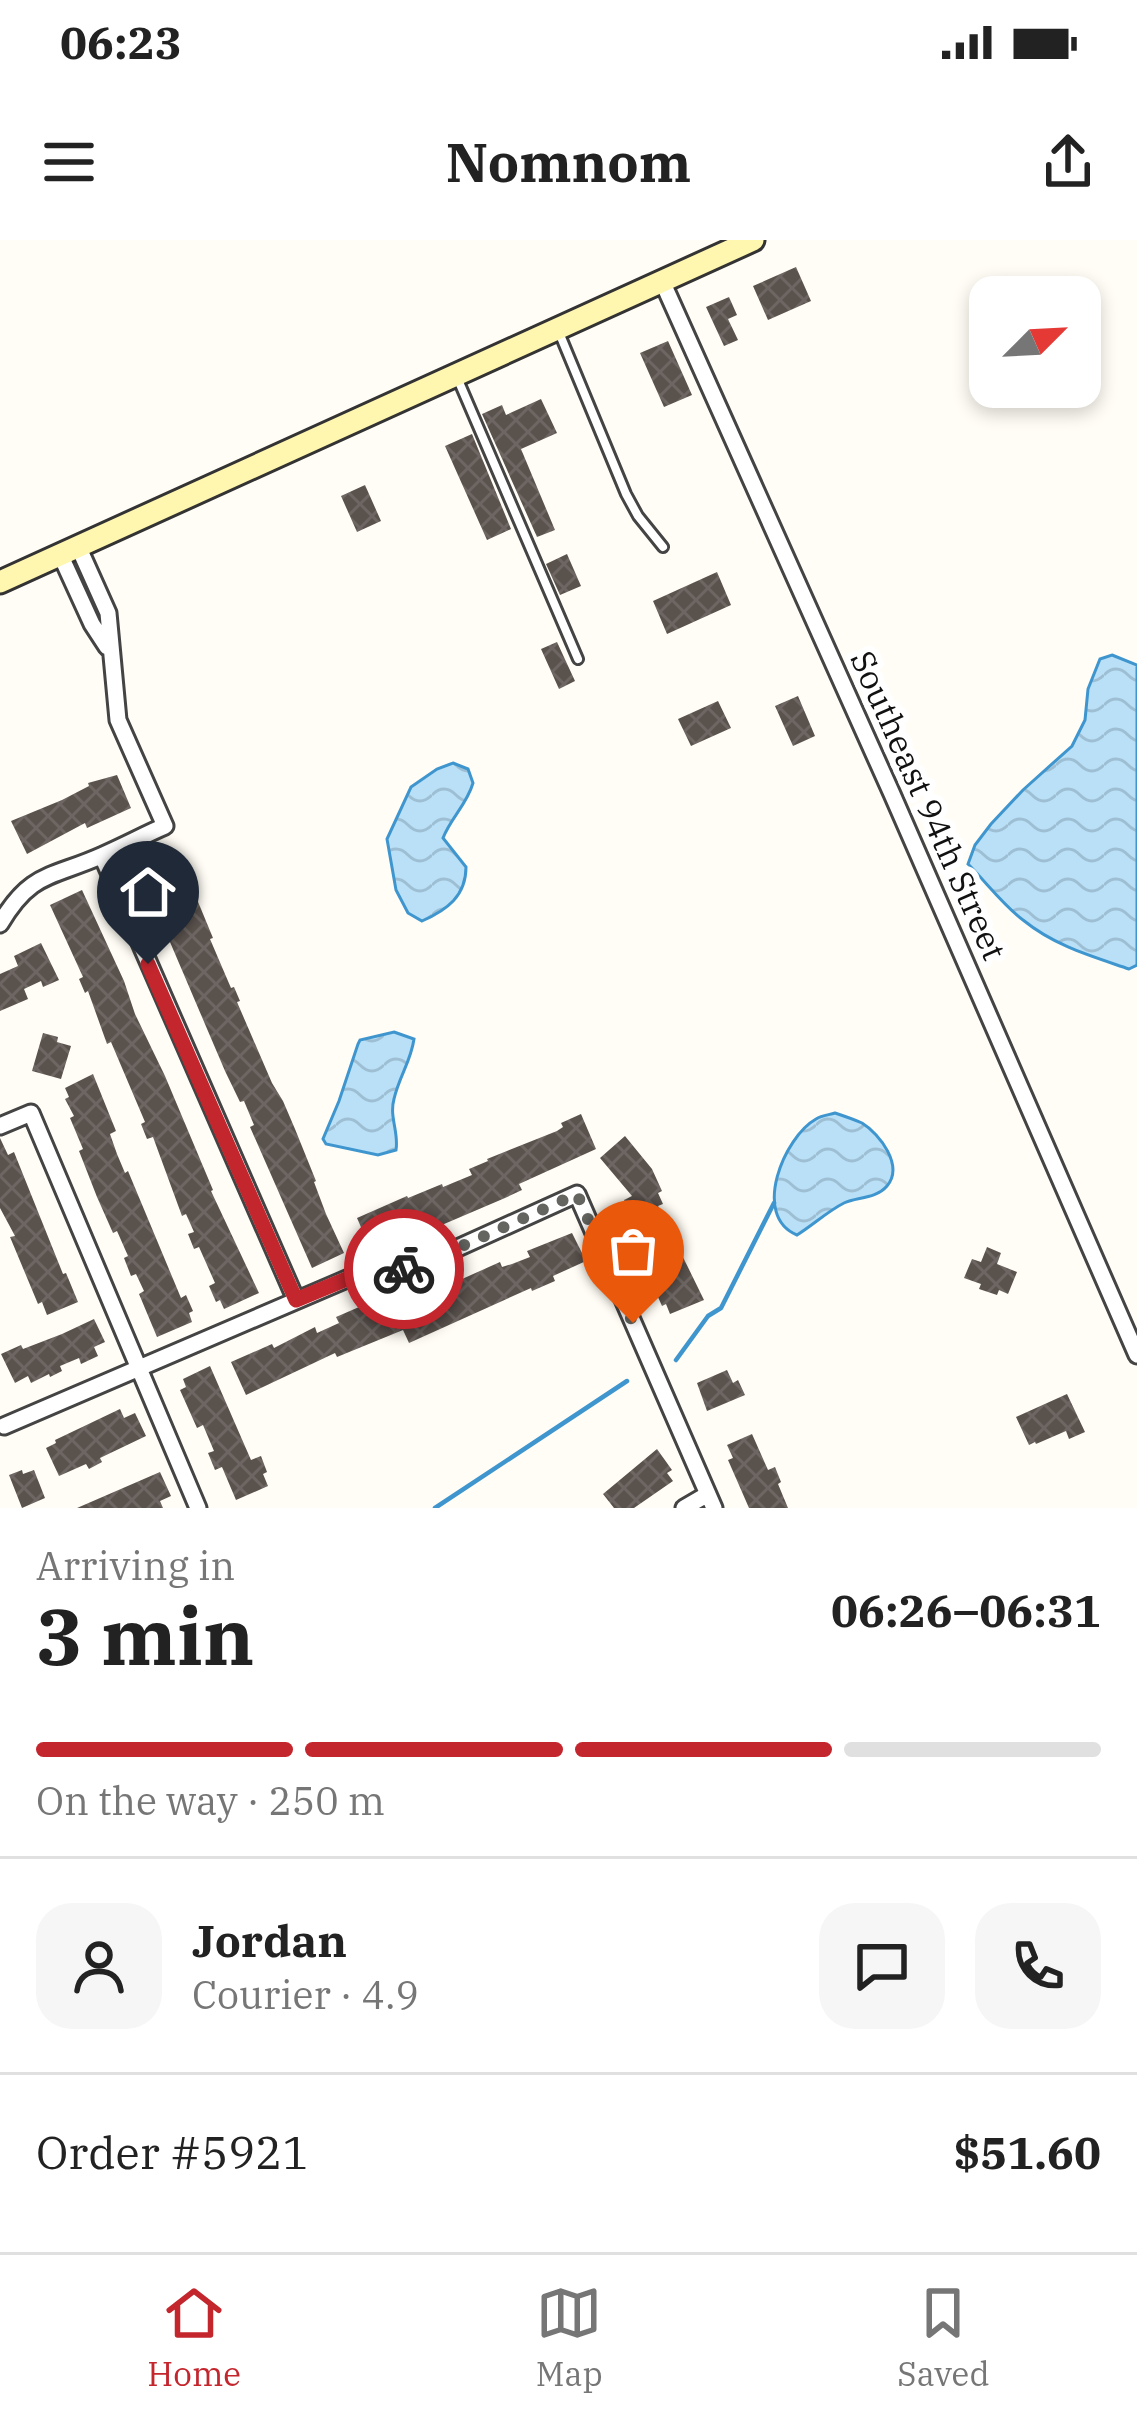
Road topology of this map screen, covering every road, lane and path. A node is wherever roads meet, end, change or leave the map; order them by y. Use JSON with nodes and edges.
{"nodes":[{"id":1,"x":753,"y":240,"type":"edge"},
{"id":2,"x":662,"y":281,"type":"junction"},
{"id":3,"x":557,"y":328,"type":"junction"},
{"id":4,"x":456,"y":374,"type":"junction"},
{"id":5,"x":663,"y":547,"type":"dead end"},
{"id":6,"x":69,"y":550,"type":"junction"},
{"id":7,"x":0,"y":582,"type":"edge"},
{"id":8,"x":578,"y":659,"type":"dead end"},
{"id":9,"x":102,"y":856,"type":"junction"},
{"id":10,"x":0,"y":924,"type":"edge"},
{"id":11,"x":0,"y":1126,"type":"edge"},
{"id":12,"x":296,"y":1300,"type":"junction"},
{"id":13,"x":1137,"y":1309,"type":"edge"},
{"id":14,"x":1120,"y":1317,"type":"junction"},
{"id":15,"x":1137,"y":1354,"type":"edge"},
{"id":16,"x":140,"y":1370,"type":"junction"},
{"id":17,"x":4,"y":1426,"type":"dead end"},
{"id":18,"x":711,"y":1501,"type":"edge"},
{"id":19,"x":198,"y":1508,"type":"edge"},
{"id":20,"x":684,"y":1508,"type":"edge"}],
"edges":[{"from":1,"to":2,"type":"main road"},
{"from":2,"to":3,"type":"main road"},
{"from":2,"to":14,"type":"street","name":"Southeast 94th Street"},
{"from":3,"to":4,"type":"main road"},
{"from":3,"to":5,"type":"lane"},
{"from":4,"to":6,"type":"main road"},
{"from":4,"to":8,"type":"lane"},
{"from":6,"to":7,"type":"main road"},
{"from":6,"to":9,"type":"street"},
{"from":9,"to":10,"type":"street"},
{"from":9,"to":12,"type":"street"},
{"from":11,"to":16,"type":"street"},
{"from":12,"to":16,"type":"street"},
{"from":12,"to":18,"type":"street"},
{"from":13,"to":14,"type":"street"},
{"from":14,"to":15,"type":"street","name":"Southeast 94th Street"},
{"from":16,"to":17,"type":"street"},
{"from":16,"to":19,"type":"street"},
{"from":18,"to":20,"type":"street"}]}
